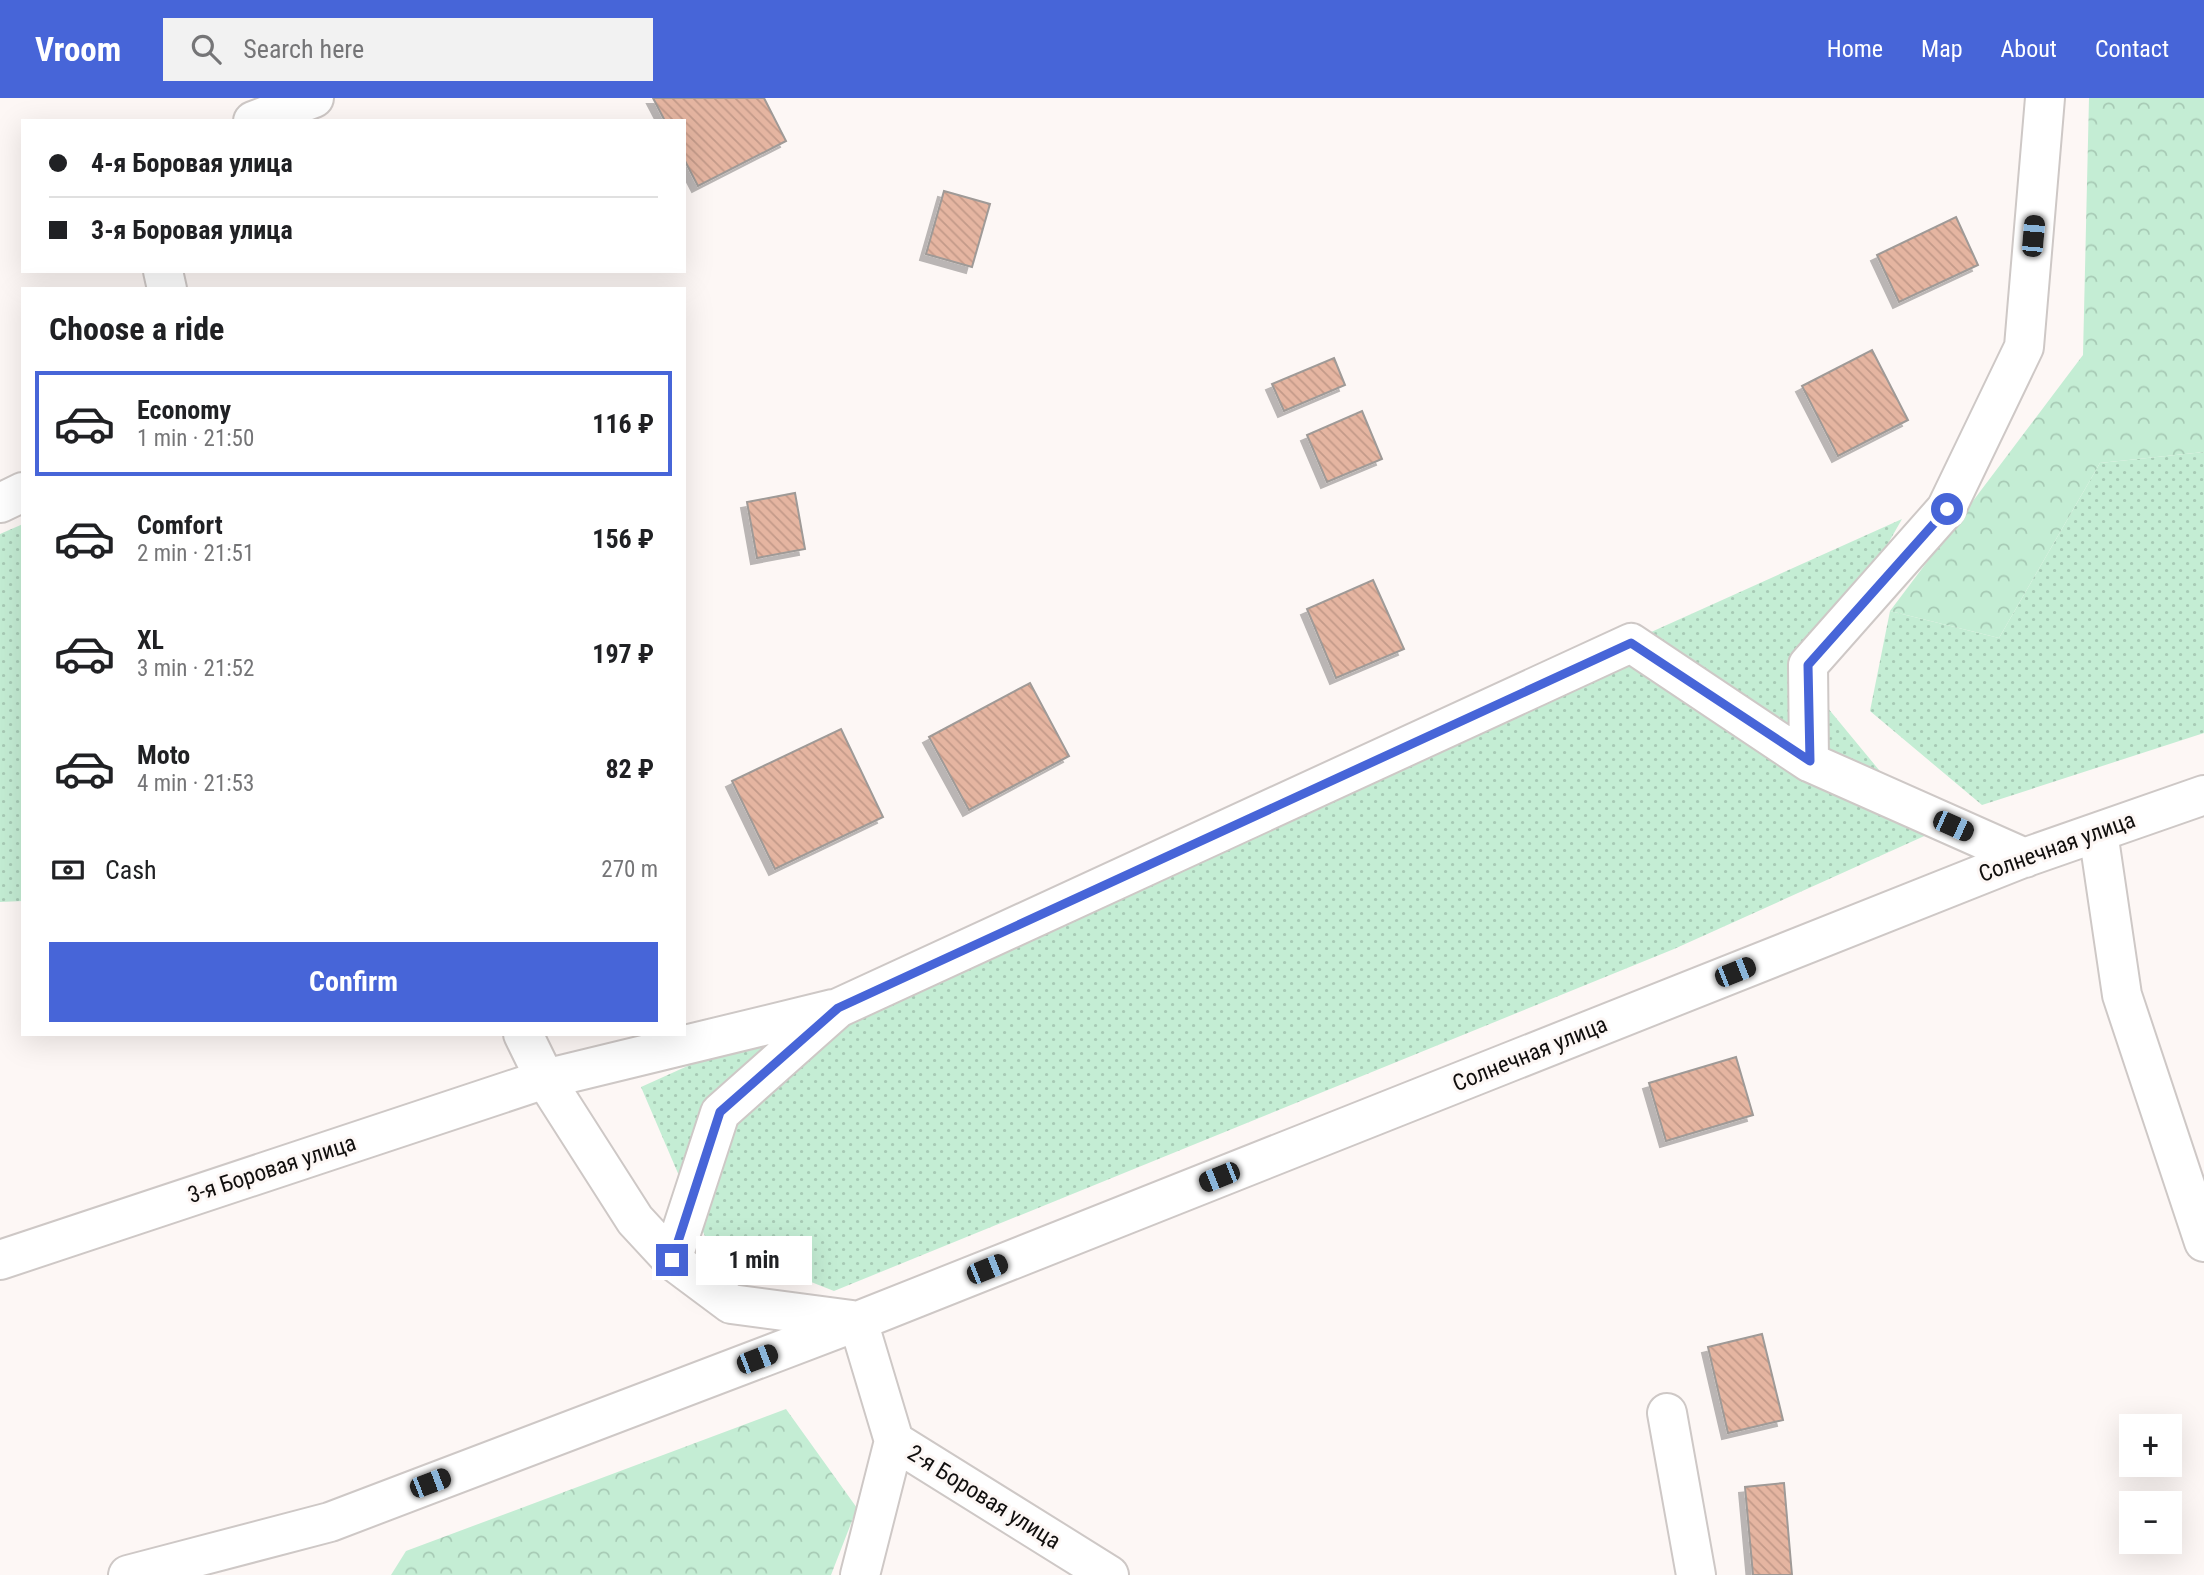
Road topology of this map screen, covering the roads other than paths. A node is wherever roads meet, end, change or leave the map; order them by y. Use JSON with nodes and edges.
{"nodes":[{"id":1,"x":314,"y":98,"type":"edge"},
{"id":2,"x":2045,"y":98,"type":"edge"},
{"id":3,"x":258,"y":119,"type":"edge"},
{"id":4,"x":21,"y":493,"type":"edge"},
{"id":5,"x":0,"y":503,"type":"edge"},
{"id":6,"x":1810,"y":761,"type":"junction"},
{"id":7,"x":2204,"y":795,"type":"edge"},
{"id":8,"x":2098,"y":832,"type":"junction"},
{"id":9,"x":2025,"y":858,"type":"junction"},
{"id":10,"x":838,"y":1008,"type":"junction"},
{"id":11,"x":524,"y":1036,"type":"edge"},
{"id":12,"x":545,"y":1079,"type":"junction"},
{"id":13,"x":2204,"y":1242,"type":"edge"},
{"id":14,"x":0,"y":1260,"type":"edge"},
{"id":15,"x":672,"y":1260,"type":"junction"},
{"id":16,"x":858,"y":1321,"type":"junction"},
{"id":17,"x":1667,"y":1413,"type":"dead end"},
{"id":18,"x":894,"y":1441,"type":"junction"},
{"id":19,"x":128,"y":1575,"type":"edge"},
{"id":20,"x":860,"y":1575,"type":"edge"},
{"id":21,"x":1109,"y":1575,"type":"edge"},
{"id":22,"x":1696,"y":1575,"type":"edge"}],
"edges":[{"from":1,"to":3,"type":"street"},
{"from":2,"to":6,"type":"street"},
{"from":4,"to":5,"type":"street"},
{"from":6,"to":9,"type":"street"},
{"from":6,"to":10,"type":"street"},
{"from":7,"to":8,"type":"street","name":"Солнечная улица"},
{"from":8,"to":9,"type":"street","name":"Солнечная улица"},
{"from":8,"to":13,"type":"street"},
{"from":9,"to":16,"type":"street","name":"Солнечная улица"},
{"from":10,"to":12,"type":"street","name":"3-я Боровая улица"},
{"from":10,"to":15,"type":"street"},
{"from":11,"to":12,"type":"street"},
{"from":12,"to":14,"type":"street","name":"3-я Боровая улица"},
{"from":12,"to":15,"type":"street"},
{"from":15,"to":16,"type":"street"},
{"from":16,"to":18,"type":"street","name":"2-я Боровая улица"},
{"from":16,"to":19,"type":"street","name":"Солнечная улица"},
{"from":17,"to":22,"type":"street"},
{"from":18,"to":20,"type":"street"},
{"from":18,"to":21,"type":"street","name":"2-я Боровая улица"}]}
